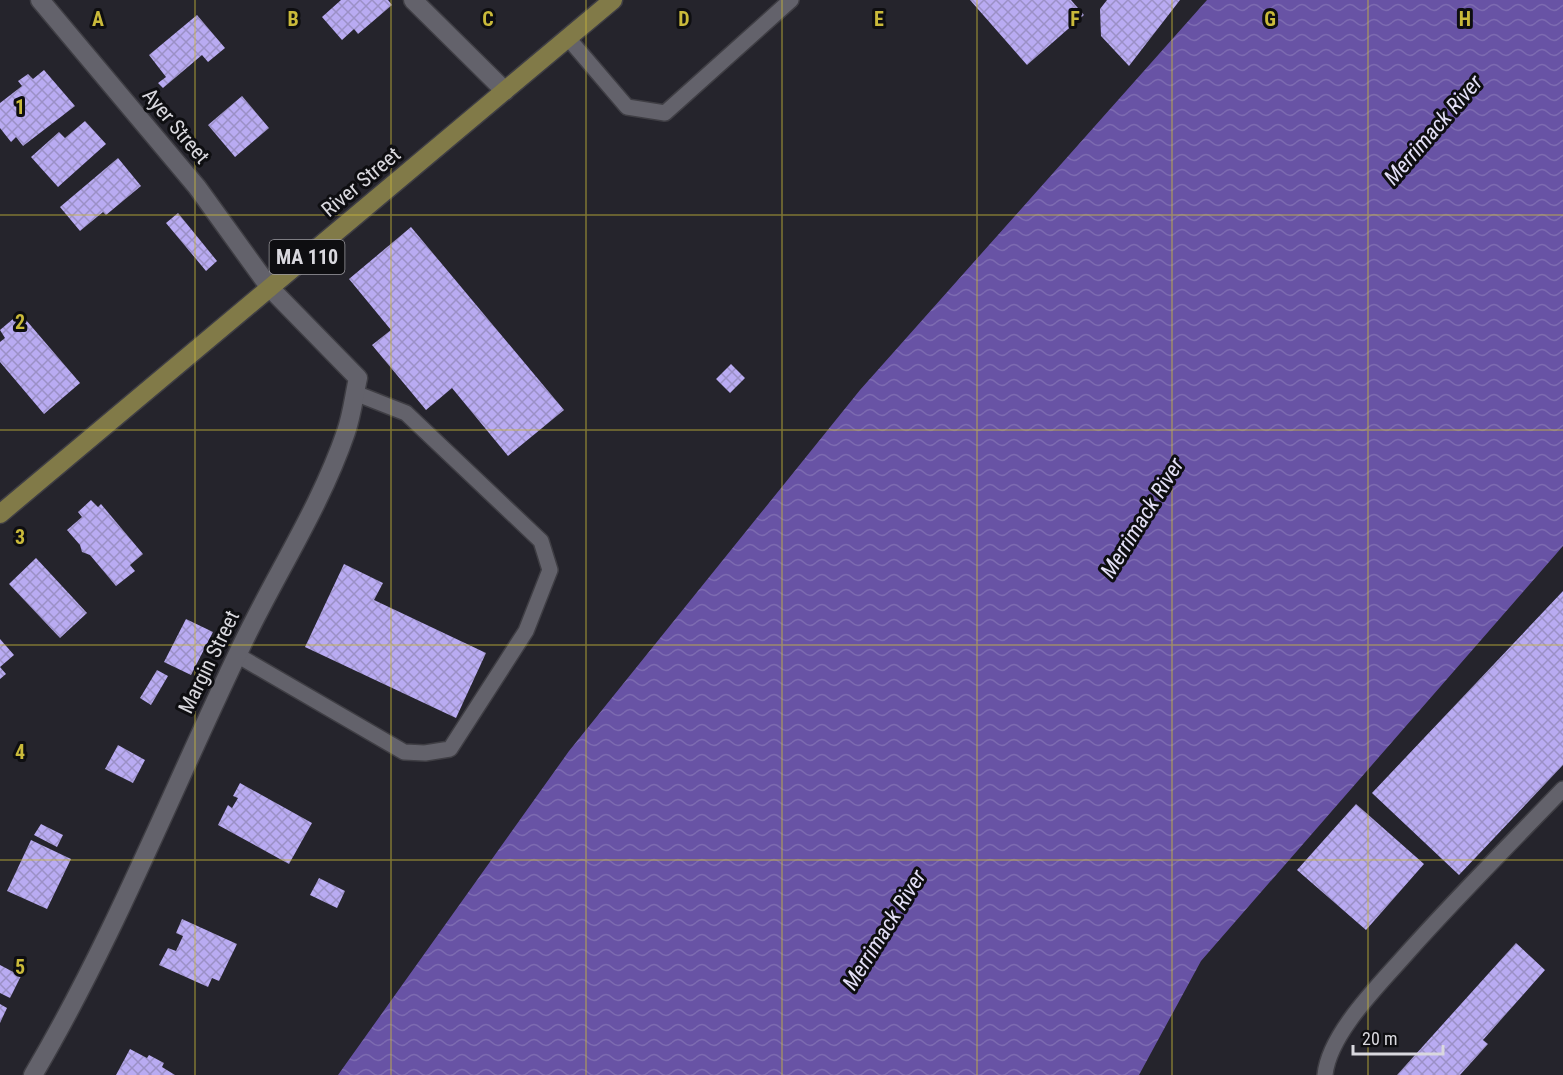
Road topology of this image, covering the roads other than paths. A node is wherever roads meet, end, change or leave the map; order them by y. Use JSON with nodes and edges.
{"nodes":[{"id":1,"x":40,"y":0,"type":"edge"},
{"id":2,"x":413,"y":0,"type":"edge"},
{"id":3,"x":613,"y":0,"type":"edge"},
{"id":4,"x":791,"y":0,"type":"edge"},
{"id":5,"x":568,"y":38,"type":"junction"},
{"id":6,"x":504,"y":91,"type":"junction"},
{"id":7,"x":270,"y":288,"type":"junction"},
{"id":8,"x":355,"y":393,"type":"junction"},
{"id":9,"x":0,"y":514,"type":"edge"},
{"id":10,"x":237,"y":655,"type":"junction"},
{"id":11,"x":1563,"y":789,"type":"edge"},
{"id":12,"x":33,"y":1075,"type":"edge"},
{"id":13,"x":1325,"y":1075,"type":"edge"}],
"edges":[{"from":1,"to":7,"type":"street","name":"Ayer Street"},
{"from":2,"to":6,"type":"street"},
{"from":3,"to":5,"type":"main road","name":"River Street","number":"MA 110"},
{"from":4,"to":5,"type":"lane"},
{"from":5,"to":6,"type":"main road","name":"River Street","number":"MA 110"},
{"from":6,"to":7,"type":"main road","name":"River Street","number":"MA 110"},
{"from":7,"to":8,"type":"street","name":"Margin Street"},
{"from":7,"to":9,"type":"main road","name":"River Street","number":"MA 110"},
{"from":8,"to":10,"type":"street","name":"Margin Street"},
{"from":8,"to":10,"type":"lane"},
{"from":10,"to":12,"type":"street","name":"Margin Street"},
{"from":11,"to":13,"type":"lane"}]}
